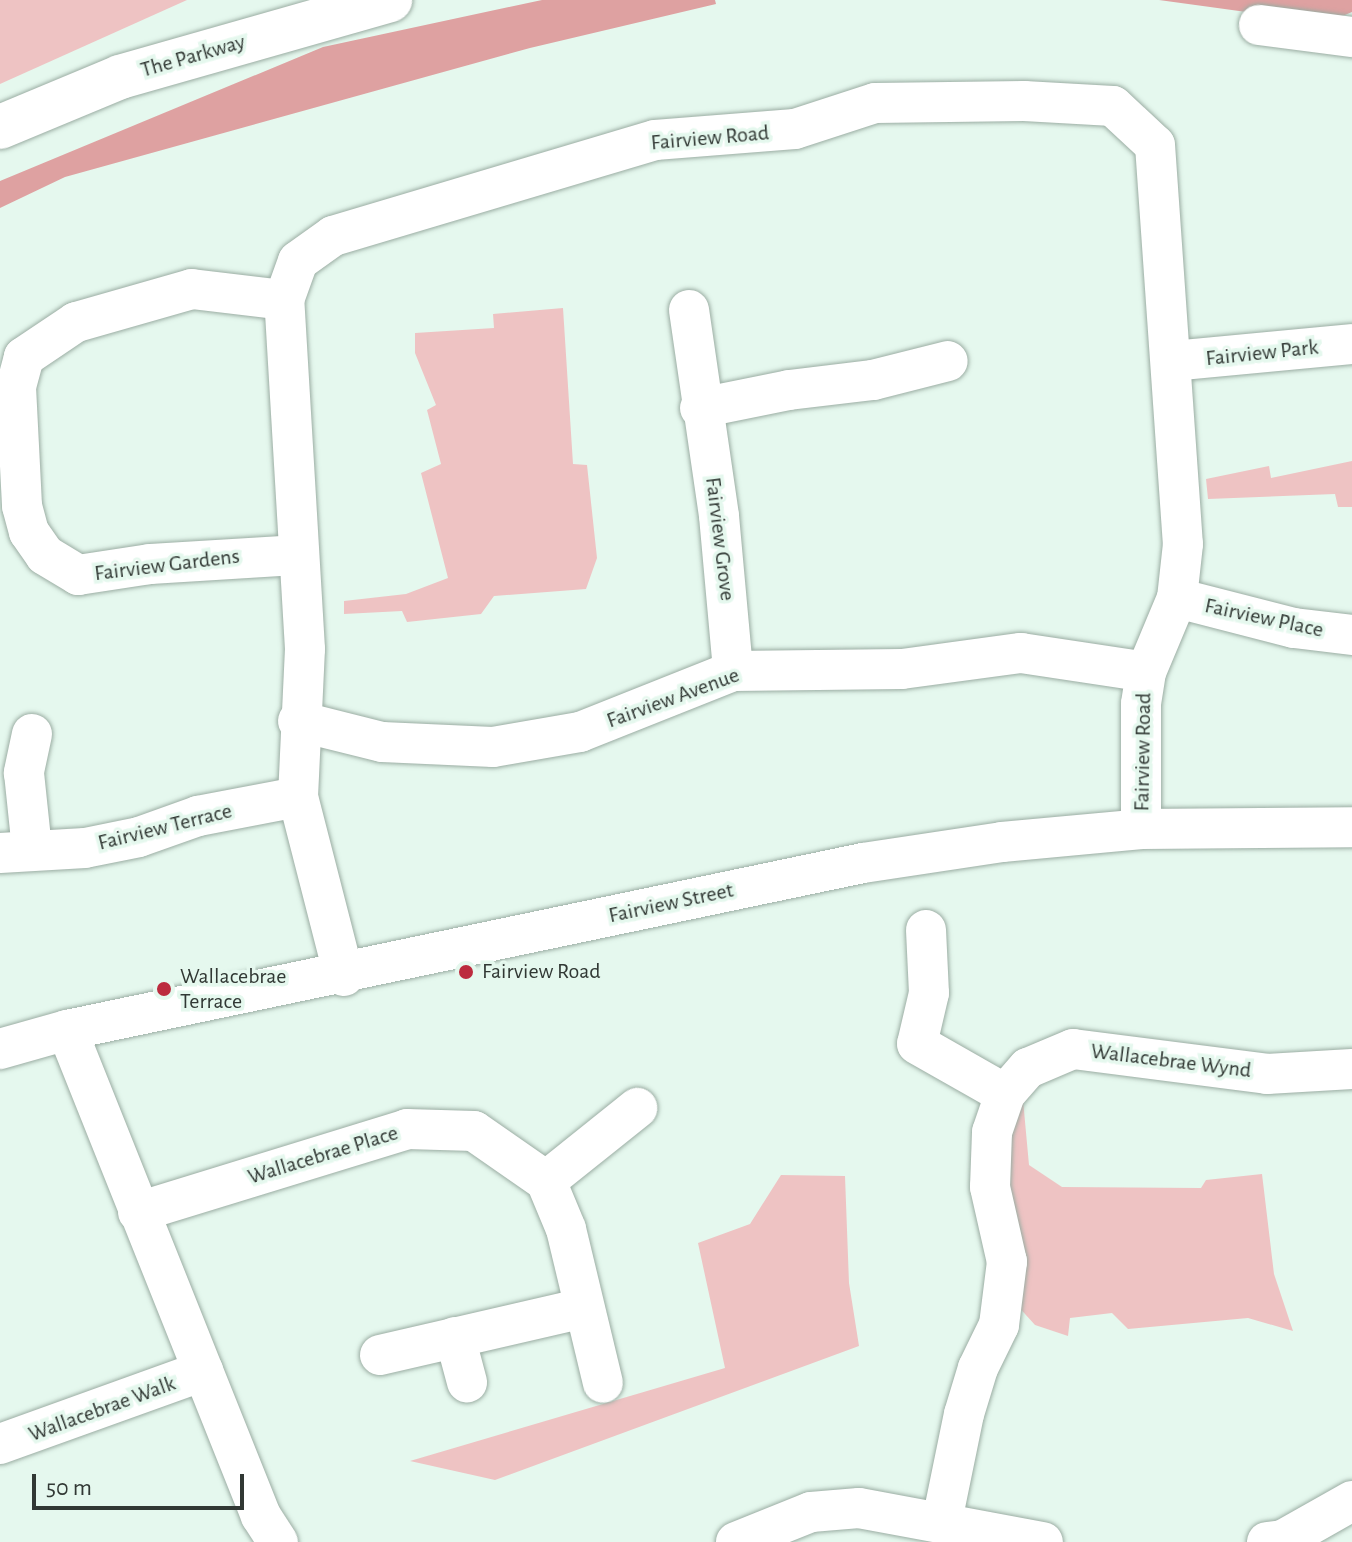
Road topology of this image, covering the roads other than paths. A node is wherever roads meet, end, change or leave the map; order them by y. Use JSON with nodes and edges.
{"nodes":[{"id":1,"x":390,"y":0,"type":"edge"},
{"id":2,"x":1259,"y":25,"type":"dead end"},
{"id":3,"x":1352,"y":37,"type":"edge"},
{"id":4,"x":0,"y":127,"type":"edge"},
{"id":5,"x":284,"y":300,"type":"junction"},
{"id":6,"x":689,"y":310,"type":"dead end"},
{"id":7,"x":1352,"y":344,"type":"edge"},
{"id":8,"x":948,"y":361,"type":"dead end"},
{"id":9,"x":1172,"y":361,"type":"junction"},
{"id":10,"x":700,"y":408,"type":"junction"},
{"id":11,"x":296,"y":555,"type":"junction"},
{"id":12,"x":1177,"y":598,"type":"junction"},
{"id":13,"x":1352,"y":635,"type":"edge"},
{"id":14,"x":733,"y":671,"type":"junction"},
{"id":15,"x":1146,"y":672,"type":"junction"},
{"id":16,"x":298,"y":721,"type":"junction"},
{"id":17,"x":32,"y":734,"type":"dead end"},
{"id":18,"x":298,"y":797,"type":"junction"},
{"id":19,"x":1352,"y":827,"type":"edge"},
{"id":20,"x":1141,"y":829,"type":"junction"},
{"id":21,"x":16,"y":851,"type":"edge"},
{"id":22,"x":926,"y":930,"type":"dead end"},
{"id":23,"x":344,"y":976,"type":"junction"},
{"id":24,"x":67,"y":1030,"type":"junction"},
{"id":25,"x":0,"y":1049,"type":"edge"},
{"id":26,"x":1352,"y":1069,"type":"edge"},
{"id":27,"x":1005,"y":1094,"type":"junction"},
{"id":28,"x":637,"y":1108,"type":"dead end"},
{"id":29,"x":546,"y":1181,"type":"junction"},
{"id":30,"x":138,"y":1212,"type":"junction"},
{"id":31,"x":583,"y":1308,"type":"junction"},
{"id":32,"x":455,"y":1337,"type":"junction"},
{"id":33,"x":380,"y":1355,"type":"dead end"},
{"id":34,"x":203,"y":1371,"type":"junction"},
{"id":35,"x":467,"y":1382,"type":"dead end"},
{"id":36,"x":603,"y":1383,"type":"dead end"},
{"id":37,"x":0,"y":1444,"type":"edge"},
{"id":38,"x":1352,"y":1501,"type":"edge"},
{"id":39,"x":942,"y":1521,"type":"junction"},
{"id":40,"x":1278,"y":1541,"type":"edge"},
{"id":41,"x":278,"y":1542,"type":"edge"},
{"id":42,"x":736,"y":1542,"type":"edge"},
{"id":43,"x":1043,"y":1542,"type":"edge"}],
"edges":[{"from":1,"to":4,"type":"main road","name":"The Parkway"},
{"from":2,"to":3,"type":"street"},
{"from":5,"to":9,"type":"street","name":"Fairview Road"},
{"from":5,"to":11,"type":"street","name":"Fairview Road"},
{"from":5,"to":11,"type":"street","name":"Fairview Gardens"},
{"from":6,"to":10,"type":"street","name":"Fairview Grove"},
{"from":7,"to":9,"type":"street","name":"Fairview Park"},
{"from":8,"to":10,"type":"street"},
{"from":9,"to":12,"type":"street","name":"Fairview Road"},
{"from":10,"to":14,"type":"street","name":"Fairview Grove"},
{"from":11,"to":16,"type":"street","name":"Fairview Road"},
{"from":12,"to":13,"type":"street","name":"Fairview Place"},
{"from":12,"to":15,"type":"street","name":"Fairview Road"},
{"from":14,"to":15,"type":"street","name":"Fairview Avenue"},
{"from":14,"to":16,"type":"street","name":"Fairview Avenue"},
{"from":15,"to":20,"type":"street","name":"Fairview Road"},
{"from":16,"to":18,"type":"street","name":"Fairview Road"},
{"from":17,"to":21,"type":"street","name":"Fairview Terrace"},
{"from":18,"to":21,"type":"street","name":"Fairview Terrace"},
{"from":18,"to":23,"type":"street","name":"Fairview Road"},
{"from":19,"to":20,"type":"street","name":"Fairview Street"},
{"from":20,"to":23,"type":"street","name":"Fairview Street"},
{"from":22,"to":27,"type":"street"},
{"from":23,"to":24,"type":"street","name":"Fairview Street"},
{"from":24,"to":25,"type":"street","name":"Fairview Street"},
{"from":24,"to":30,"type":"street"},
{"from":26,"to":27,"type":"street","name":"Wallacebrae Wynd"},
{"from":27,"to":39,"type":"street","name":"Wallacebrae Wynd"},
{"from":28,"to":29,"type":"street"},
{"from":29,"to":30,"type":"street","name":"Wallacebrae Place"},
{"from":29,"to":31,"type":"street"},
{"from":30,"to":34,"type":"street"},
{"from":31,"to":32,"type":"street"},
{"from":31,"to":36,"type":"street"},
{"from":32,"to":33,"type":"street"},
{"from":32,"to":35,"type":"street"},
{"from":34,"to":37,"type":"street","name":"Wallacebrae Walk"},
{"from":34,"to":41,"type":"street"},
{"from":38,"to":40,"type":"street"},
{"from":39,"to":42,"type":"street"},
{"from":39,"to":43,"type":"street"}]}
